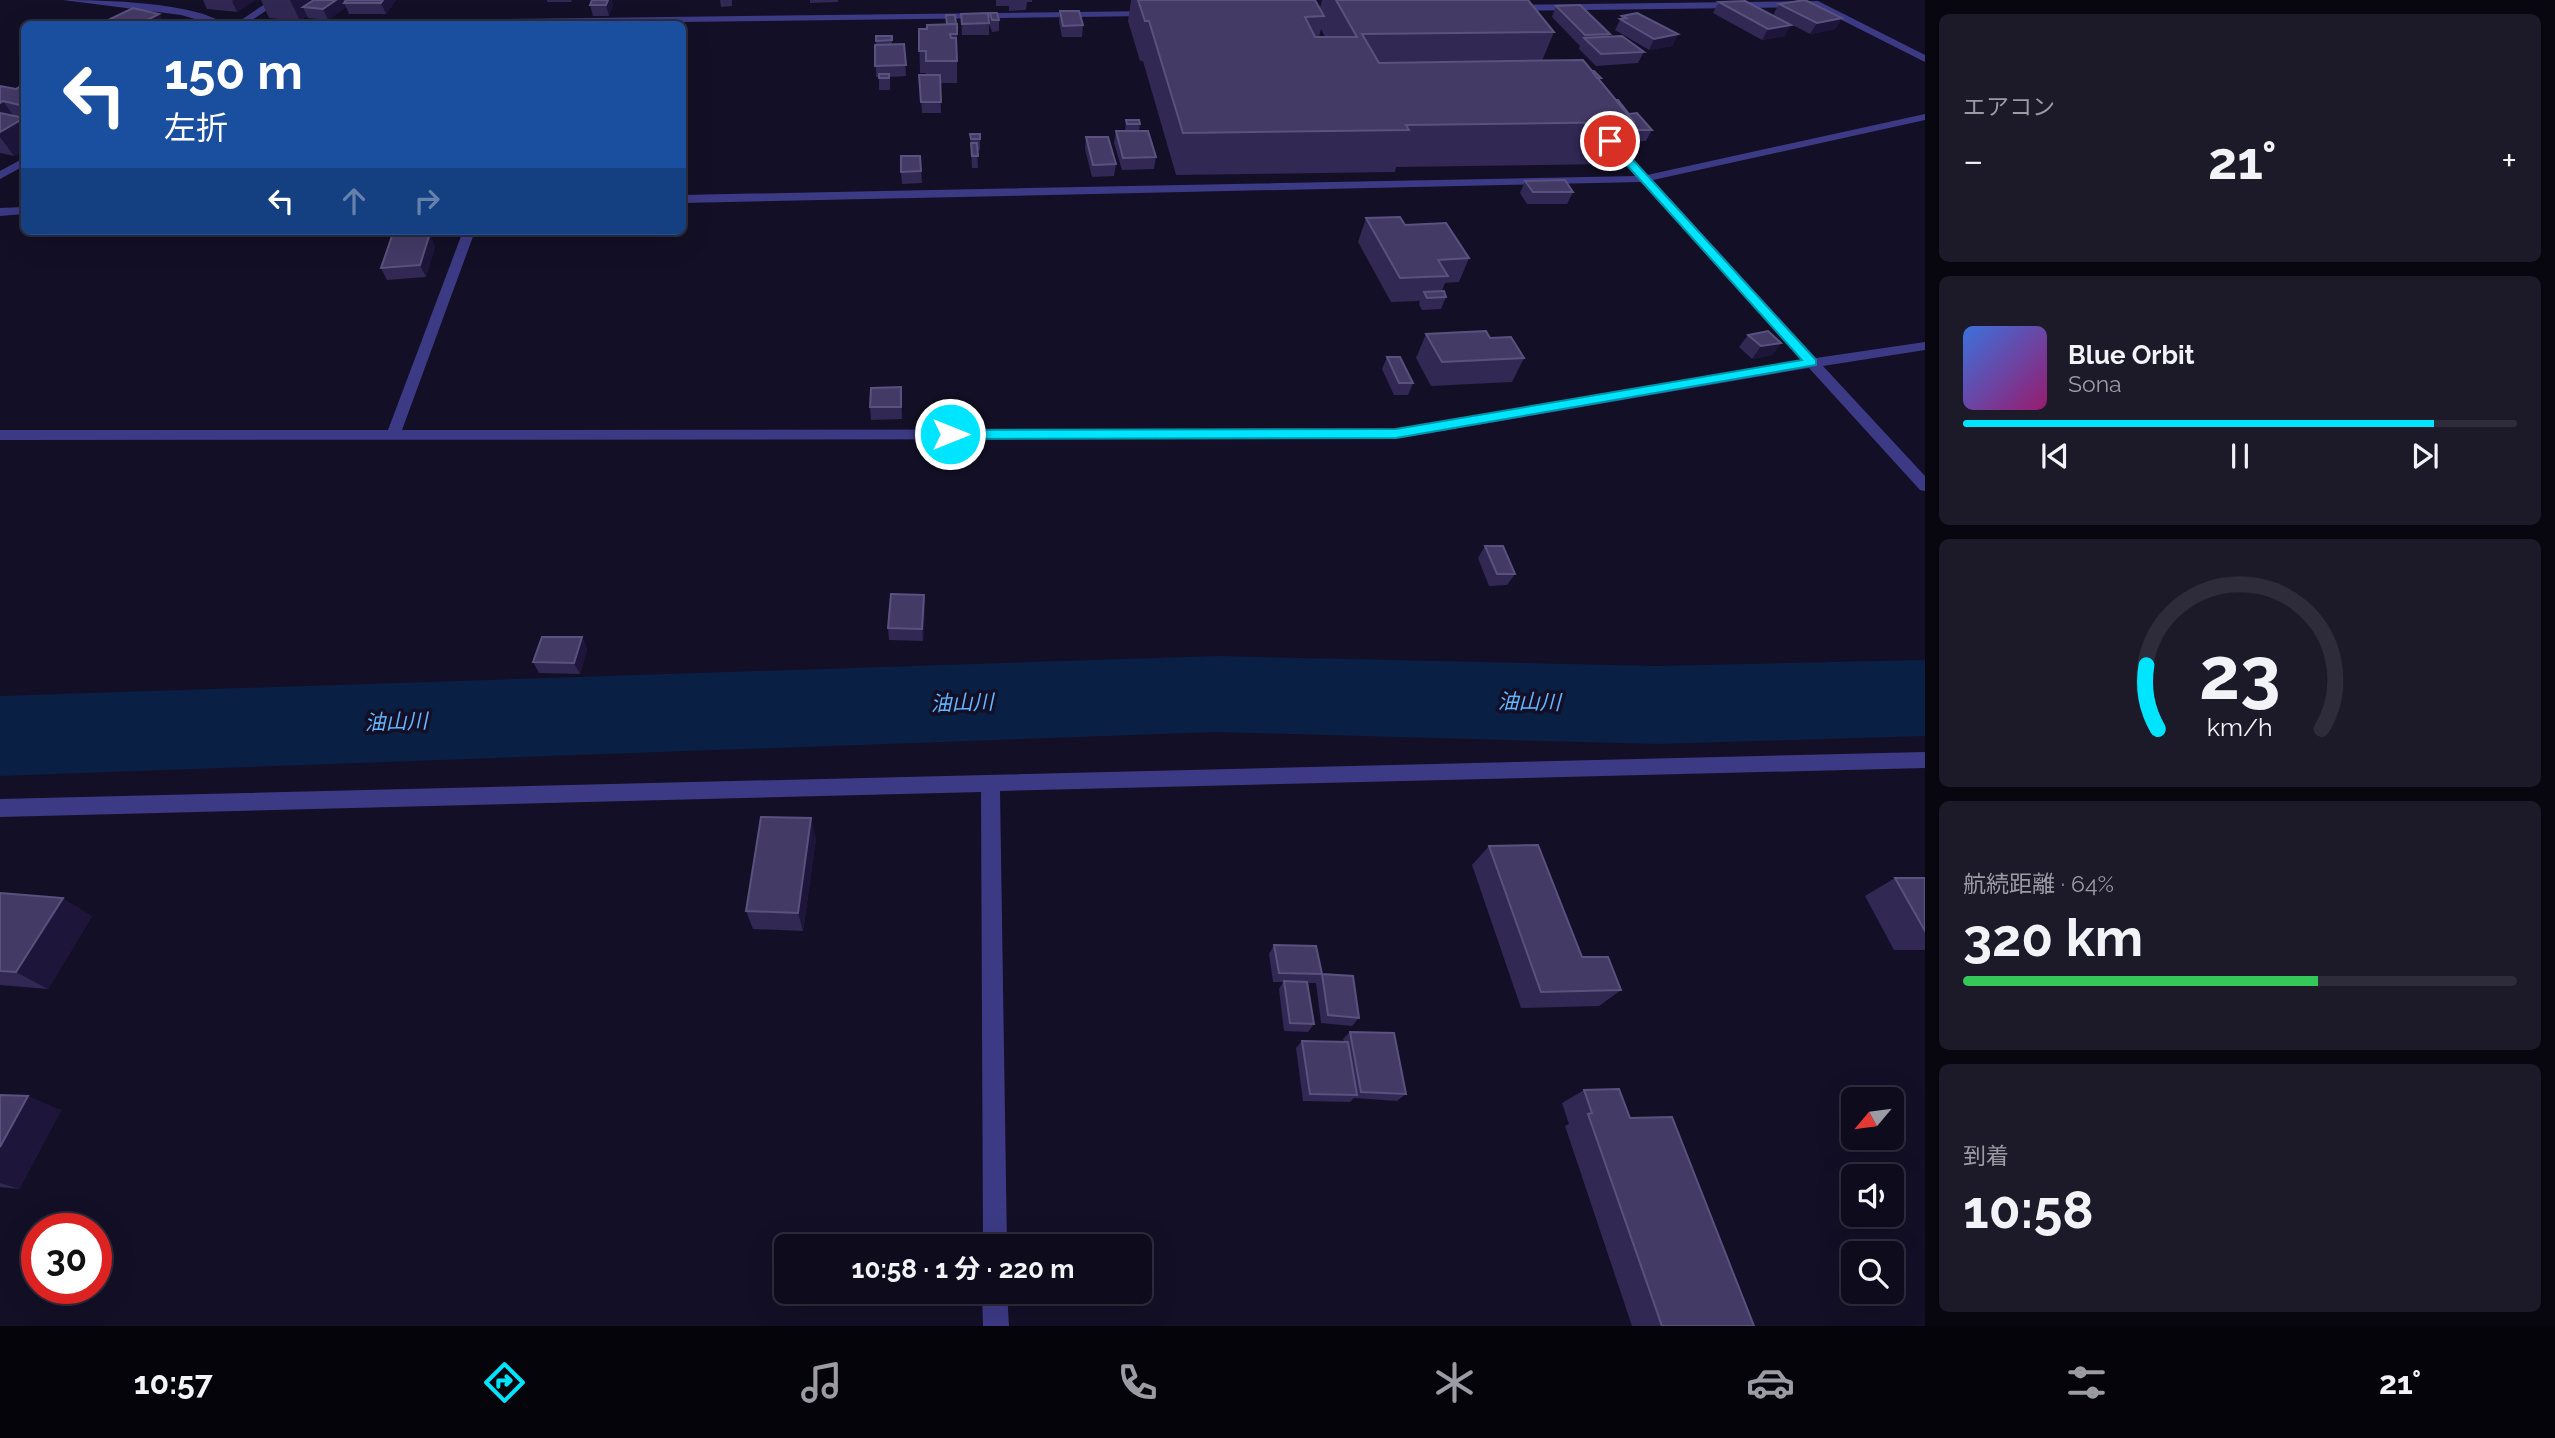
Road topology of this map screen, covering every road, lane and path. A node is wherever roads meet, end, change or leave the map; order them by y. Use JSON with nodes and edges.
{"nodes":[{"id":1,"x":68,"y":0,"type":"edge"},
{"id":2,"x":277,"y":0,"type":"edge"},
{"id":3,"x":1161,"y":13,"type":"edge"},
{"id":4,"x":1504,"y":18,"type":"edge"},
{"id":5,"x":210,"y":21,"type":"edge"},
{"id":6,"x":245,"y":21,"type":"edge"},
{"id":7,"x":670,"y":21,"type":"edge"},
{"id":8,"x":1925,"y":59,"type":"edge"},
{"id":9,"x":1925,"y":117,"type":"edge"},
{"id":10,"x":1591,"y":119,"type":"edge"},
{"id":11,"x":21,"y":163,"type":"edge"},
{"id":12,"x":0,"y":176,"type":"edge"},
{"id":13,"x":1643,"y":179,"type":"junction"},
{"id":14,"x":686,"y":199,"type":"edge"},
{"id":15,"x":21,"y":211,"type":"edge"},
{"id":16,"x":0,"y":212,"type":"edge"},
{"id":17,"x":468,"y":235,"type":"edge"},
{"id":18,"x":1925,"y":346,"type":"edge"},
{"id":19,"x":1811,"y":363,"type":"junction"},
{"id":20,"x":0,"y":435,"type":"edge"},
{"id":21,"x":393,"y":435,"type":"junction"},
{"id":22,"x":1925,"y":486,"type":"edge"},
{"id":23,"x":1925,"y":760,"type":"edge"},
{"id":24,"x":990,"y":783,"type":"junction"},
{"id":25,"x":0,"y":807,"type":"edge"},
{"id":26,"x":995,"y":1234,"type":"edge"},
{"id":27,"x":995,"y":1304,"type":"edge"},
{"id":28,"x":996,"y":1326,"type":"edge"}],
"edges":[{"from":1,"to":5,"type":"street"},
{"from":2,"to":6,"type":"street"},
{"from":3,"to":7,"type":"street"},
{"from":4,"to":8,"type":"street"},
{"from":9,"to":13,"type":"street"},
{"from":10,"to":13,"type":"street"},
{"from":11,"to":12,"type":"street"},
{"from":13,"to":14,"type":"street"},
{"from":13,"to":19,"type":"street"},
{"from":15,"to":16,"type":"street"},
{"from":17,"to":21,"type":"street"},
{"from":18,"to":19,"type":"street"},
{"from":19,"to":21,"type":"street"},
{"from":19,"to":22,"type":"street"},
{"from":20,"to":21,"type":"street"},
{"from":23,"to":24,"type":"street"},
{"from":24,"to":25,"type":"street"},
{"from":24,"to":26,"type":"street"},
{"from":27,"to":28,"type":"street"}]}
